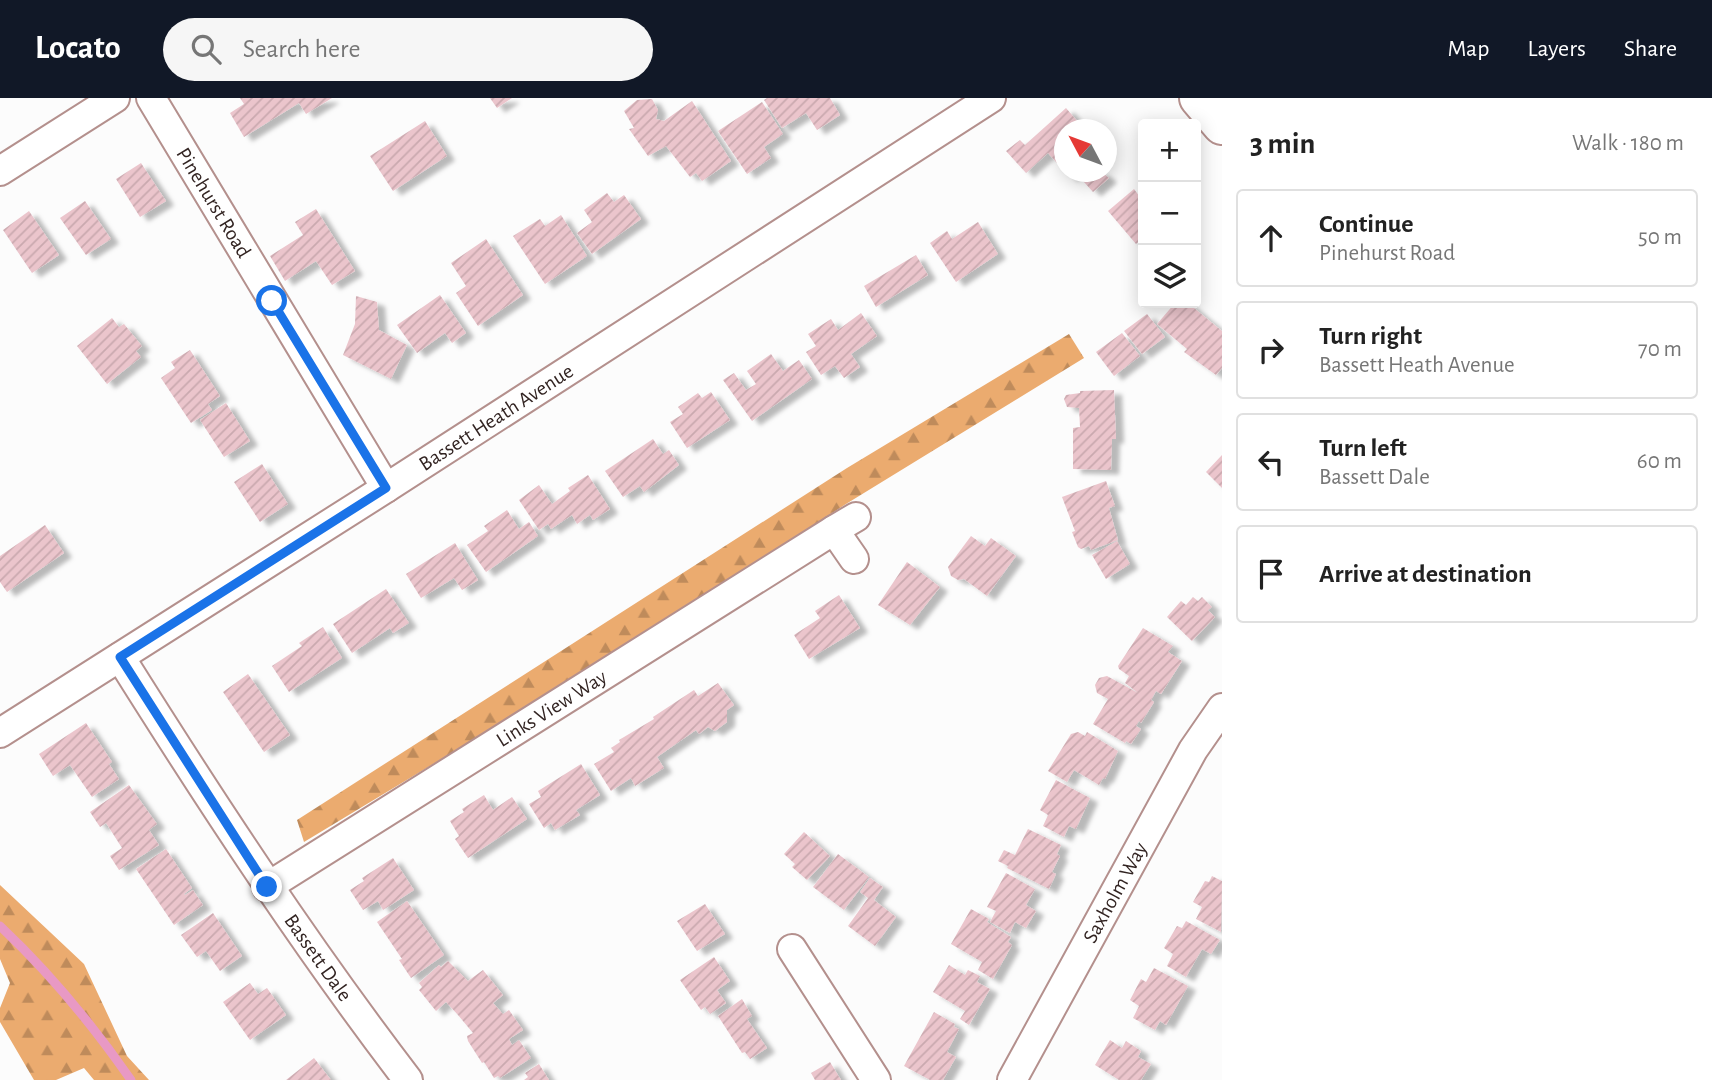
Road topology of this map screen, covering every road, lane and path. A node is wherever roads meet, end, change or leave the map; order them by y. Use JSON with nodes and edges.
{"nodes":[{"id":1,"x":115,"y":98,"type":"edge"},
{"id":2,"x":151,"y":98,"type":"edge"},
{"id":3,"x":991,"y":98,"type":"edge"},
{"id":4,"x":1199,"y":98,"type":"edge"},
{"id":5,"x":1222,"y":125,"type":"edge"},
{"id":6,"x":0,"y":171,"type":"edge"},
{"id":7,"x":386,"y":488,"type":"junction"},
{"id":8,"x":854,"y":559,"type":"dead end"},
{"id":9,"x":120,"y":657,"type":"junction"},
{"id":10,"x":1222,"y":708,"type":"edge"},
{"id":11,"x":0,"y":733,"type":"edge"},
{"id":12,"x":267,"y":887,"type":"junction"},
{"id":13,"x":793,"y":949,"type":"dead end"},
{"id":14,"x":1018,"y":1078,"type":"edge"},
{"id":15,"x":408,"y":1080,"type":"edge"},
{"id":16,"x":876,"y":1080,"type":"edge"}],
"edges":[{"from":1,"to":6,"type":"street"},
{"from":2,"to":7,"type":"street","name":"Pinehurst Road"},
{"from":3,"to":7,"type":"street","name":"Bassett Heath Avenue"},
{"from":4,"to":5,"type":"main road"},
{"from":7,"to":9,"type":"street","name":"Bassett Heath Avenue"},
{"from":8,"to":12,"type":"street","name":"Links View Way"},
{"from":9,"to":11,"type":"street","name":"Bassett Heath Avenue"},
{"from":9,"to":12,"type":"street","name":"Bassett Dale"},
{"from":10,"to":14,"type":"street","name":"Saxholm Way"},
{"from":12,"to":15,"type":"street","name":"Bassett Dale"},
{"from":13,"to":16,"type":"street"}]}
